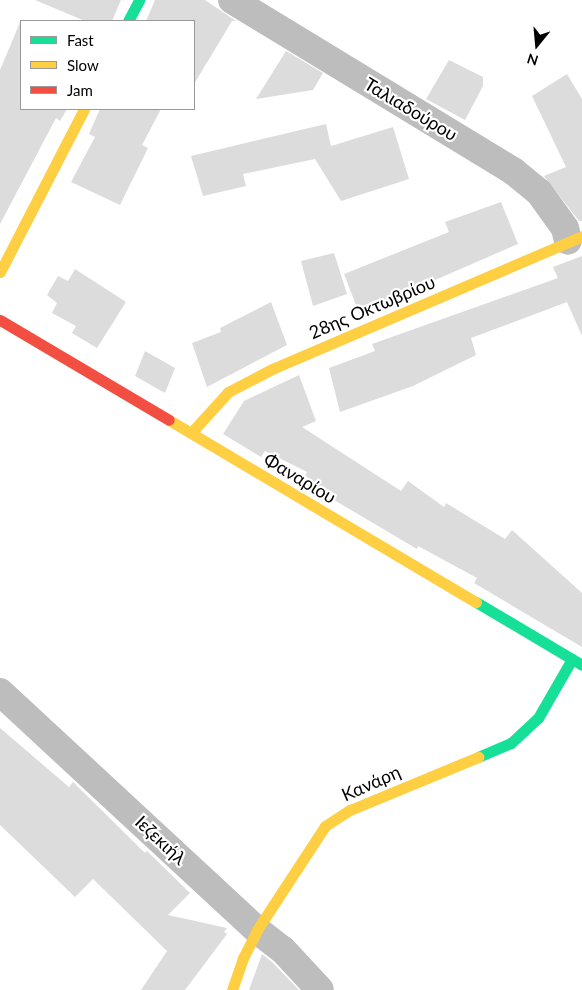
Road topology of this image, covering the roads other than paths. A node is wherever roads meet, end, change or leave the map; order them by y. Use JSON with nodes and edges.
{"nodes":[{"id":1,"x":139,"y":0,"type":"edge"},
{"id":2,"x":232,"y":0,"type":"edge"},
{"id":3,"x":129,"y":20,"type":"edge"},
{"id":4,"x":83,"y":110,"type":"edge"},
{"id":5,"x":575,"y":239,"type":"edge"},
{"id":6,"x":0,"y":272,"type":"edge"},
{"id":7,"x":0,"y":320,"type":"edge"},
{"id":8,"x":191,"y":433,"type":"junction"},
{"id":9,"x":577,"y":662,"type":"edge"},
{"id":10,"x":0,"y":692,"type":"edge"},
{"id":11,"x":257,"y":930,"type":"junction"},
{"id":12,"x":232,"y":990,"type":"edge"},
{"id":13,"x":320,"y":990,"type":"edge"}],
"edges":[{"from":1,"to":3,"type":"street"},
{"from":2,"to":5,"type":"street","name":"Ταλιαδούρου"},
{"from":4,"to":6,"type":"street"},
{"from":5,"to":8,"type":"street","name":"28ης Οκτωβρίου"},
{"from":7,"to":8,"type":"street","name":"Φαναρίου"},
{"from":8,"to":9,"type":"street","name":"Φαναρίου"},
{"from":9,"to":11,"type":"street","name":"Κανάρη"},
{"from":10,"to":11,"type":"street","name":"Ιεζεκιήλ"},
{"from":11,"to":12,"type":"street","name":"Κανάρη"},
{"from":11,"to":13,"type":"street","name":"Ιεζεκιήλ"}]}
